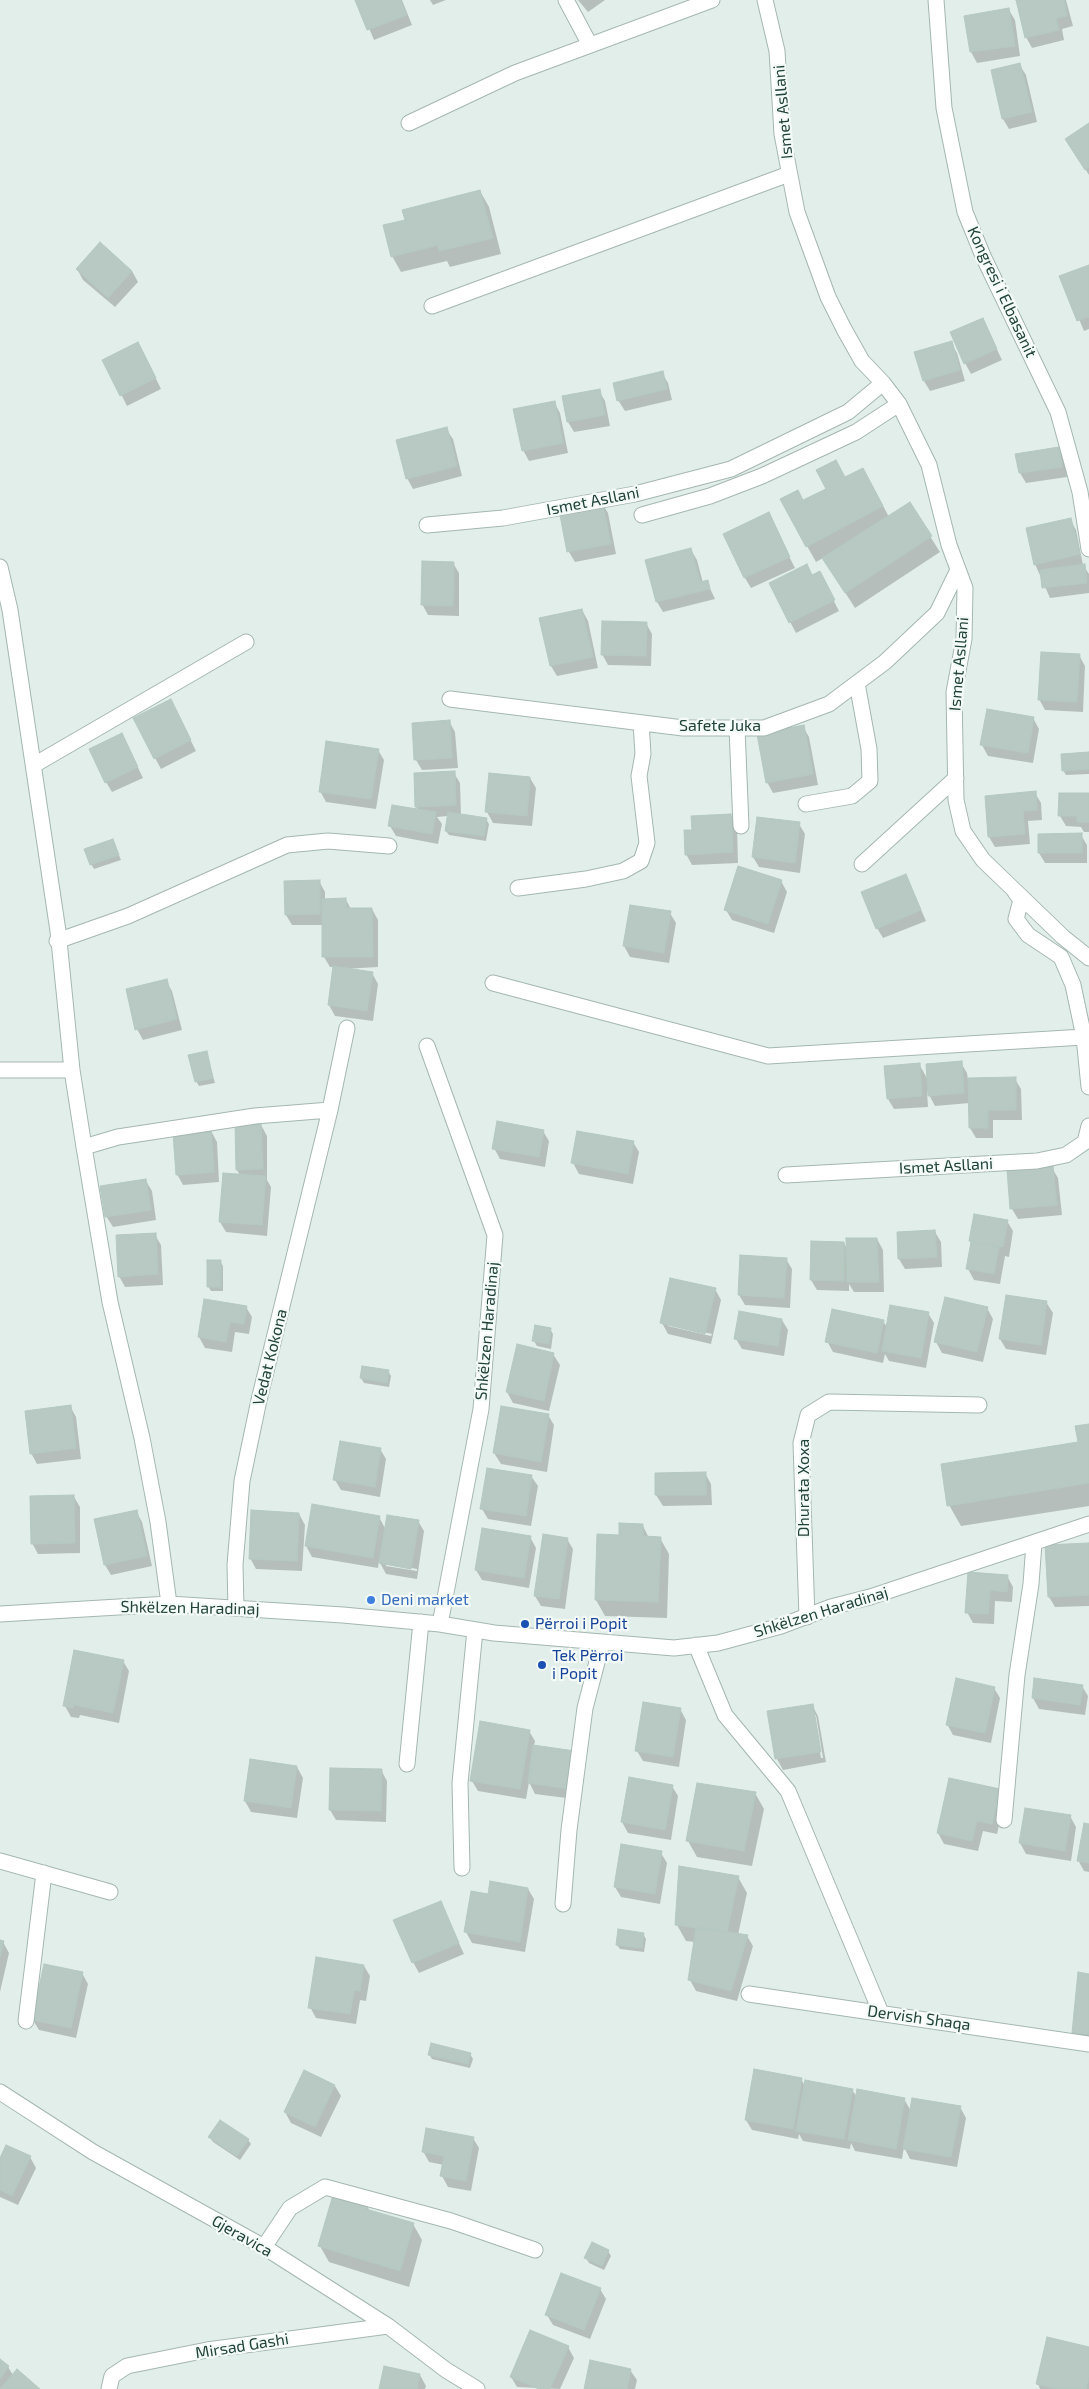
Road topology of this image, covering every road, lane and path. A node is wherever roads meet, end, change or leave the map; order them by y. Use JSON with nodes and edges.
{"nodes":[{"id":1,"x":566,"y":0,"type":"edge"},
{"id":2,"x":712,"y":0,"type":"edge"},
{"id":3,"x":765,"y":0,"type":"edge"},
{"id":4,"x":936,"y":0,"type":"edge"},
{"id":5,"x":590,"y":45,"type":"junction"},
{"id":6,"x":409,"y":123,"type":"dead end"},
{"id":7,"x":789,"y":174,"type":"junction"},
{"id":8,"x":432,"y":306,"type":"dead end"},
{"id":9,"x":883,"y":383,"type":"junction"},
{"id":10,"x":899,"y":404,"type":"junction"},
{"id":11,"x":642,"y":515,"type":"dead end"},
{"id":12,"x":427,"y":525,"type":"dead end"},
{"id":13,"x":1089,"y":548,"type":"edge"},
{"id":14,"x":0,"y":566,"type":"edge"},
{"id":15,"x":958,"y":570,"type":"junction"},
{"id":16,"x":246,"y":642,"type":"dead end"},
{"id":17,"x":857,"y":683,"type":"junction"},
{"id":18,"x":450,"y":700,"type":"dead end"},
{"id":19,"x":641,"y":723,"type":"junction"},
{"id":20,"x":737,"y":728,"type":"junction"},
{"id":21,"x":34,"y":765,"type":"junction"},
{"id":22,"x":956,"y":778,"type":"junction"},
{"id":23,"x":806,"y":804,"type":"dead end"},
{"id":24,"x":740,"y":826,"type":"dead end"},
{"id":25,"x":388,"y":846,"type":"dead end"},
{"id":26,"x":862,"y":864,"type":"dead end"},
{"id":27,"x":1011,"y":887,"type":"junction"},
{"id":28,"x":518,"y":888,"type":"dead end"},
{"id":29,"x":57,"y":941,"type":"junction"},
{"id":30,"x":1089,"y":958,"type":"edge"},
{"id":31,"x":494,"y":983,"type":"dead end"},
{"id":32,"x":347,"y":1028,"type":"dead end"},
{"id":33,"x":1084,"y":1037,"type":"junction"},
{"id":34,"x":426,"y":1046,"type":"dead end"},
{"id":35,"x":0,"y":1070,"type":"edge"},
{"id":36,"x":72,"y":1070,"type":"junction"},
{"id":37,"x":1089,"y":1087,"type":"edge"},
{"id":38,"x":330,"y":1110,"type":"junction"},
{"id":39,"x":1089,"y":1126,"type":"edge"},
{"id":40,"x":84,"y":1147,"type":"junction"},
{"id":41,"x":786,"y":1175,"type":"dead end"},
{"id":42,"x":979,"y":1406,"type":"dead end"},
{"id":43,"x":1089,"y":1524,"type":"edge"},
{"id":44,"x":1034,"y":1543,"type":"junction"},
{"id":45,"x":168,"y":1604,"type":"junction"},
{"id":46,"x":236,"y":1608,"type":"junction"},
{"id":47,"x":0,"y":1614,"type":"edge"},
{"id":48,"x":806,"y":1617,"type":"junction"},
{"id":49,"x":421,"y":1622,"type":"junction"},
{"id":50,"x":440,"y":1624,"type":"junction"},
{"id":51,"x":475,"y":1630,"type":"junction"},
{"id":52,"x":602,"y":1643,"type":"junction"},
{"id":53,"x":696,"y":1645,"type":"junction"},
{"id":54,"x":407,"y":1764,"type":"dead end"},
{"id":55,"x":1004,"y":1820,"type":"dead end"},
{"id":56,"x":0,"y":1861,"type":"edge"},
{"id":57,"x":462,"y":1868,"type":"dead end"},
{"id":58,"x":44,"y":1873,"type":"junction"},
{"id":59,"x":110,"y":1892,"type":"dead end"},
{"id":60,"x":563,"y":1904,"type":"dead end"},
{"id":61,"x":749,"y":1994,"type":"dead end"},
{"id":62,"x":881,"y":2013,"type":"junction"},
{"id":63,"x":26,"y":2021,"type":"dead end"},
{"id":64,"x":1089,"y":2044,"type":"edge"},
{"id":65,"x":0,"y":2092,"type":"edge"},
{"id":66,"x":264,"y":2247,"type":"junction"},
{"id":67,"x":535,"y":2250,"type":"dead end"},
{"id":68,"x":388,"y":2326,"type":"junction"},
{"id":69,"x":109,"y":2389,"type":"edge"},
{"id":70,"x":477,"y":2389,"type":"edge"}],
"edges":[{"from":1,"to":5,"type":"street"},
{"from":2,"to":5,"type":"street"},
{"from":3,"to":7,"type":"street","name":"Ismet Asllani"},
{"from":4,"to":13,"type":"street","name":"Kongresi i Elbasanit"},
{"from":5,"to":6,"type":"street"},
{"from":7,"to":8,"type":"street"},
{"from":7,"to":9,"type":"street","name":"Ismet Asllani"},
{"from":9,"to":10,"type":"street","name":"Ismet Asllani"},
{"from":9,"to":12,"type":"street","name":"Ismet Asllani"},
{"from":10,"to":11,"type":"street","name":"Ismet Asllani"},
{"from":10,"to":15,"type":"street","name":"Ismet Asllani"},
{"from":14,"to":21,"type":"street"},
{"from":15,"to":17,"type":"street","name":"Safete Juka"},
{"from":15,"to":22,"type":"street","name":"Ismet Asllani"},
{"from":16,"to":21,"type":"street"},
{"from":17,"to":20,"type":"street","name":"Safete Juka"},
{"from":17,"to":23,"type":"street"},
{"from":18,"to":19,"type":"street","name":"Safete Juka"},
{"from":19,"to":20,"type":"street","name":"Safete Juka"},
{"from":19,"to":28,"type":"street"},
{"from":20,"to":24,"type":"street"},
{"from":21,"to":29,"type":"street"},
{"from":22,"to":26,"type":"street"},
{"from":22,"to":27,"type":"street","name":"Ismet Asllani"},
{"from":25,"to":29,"type":"street"},
{"from":27,"to":30,"type":"street","name":"Ismet Asllani"},
{"from":27,"to":33,"type":"street","name":"Ismet Asllani"},
{"from":29,"to":36,"type":"street"},
{"from":31,"to":33,"type":"street"},
{"from":32,"to":38,"type":"street","name":"Vedat Kokona"},
{"from":33,"to":37,"type":"street","name":"Ismet Asllani"},
{"from":34,"to":50,"type":"street","name":"Shkëlzen Haradinaj"},
{"from":35,"to":36,"type":"street"},
{"from":36,"to":40,"type":"street"},
{"from":38,"to":40,"type":"street"},
{"from":38,"to":46,"type":"street","name":"Vedat Kokona"},
{"from":39,"to":41,"type":"street","name":"Ismet Asllani"},
{"from":40,"to":45,"type":"street"},
{"from":42,"to":48,"type":"street","name":"Dhurata Xoxa"},
{"from":43,"to":44,"type":"street","name":"Shkëlzen Haradinaj"},
{"from":44,"to":48,"type":"street","name":"Shkëlzen Haradinaj"},
{"from":44,"to":55,"type":"street"},
{"from":45,"to":46,"type":"street","name":"Shkëlzen Haradinaj"},
{"from":45,"to":47,"type":"street","name":"Shkëlzen Haradinaj"},
{"from":46,"to":49,"type":"street","name":"Shkëlzen Haradinaj"},
{"from":48,"to":53,"type":"street","name":"Shkëlzen Haradinaj"},
{"from":49,"to":50,"type":"street","name":"Shkëlzen Haradinaj"},
{"from":49,"to":54,"type":"street"},
{"from":50,"to":51,"type":"street","name":"Shkëlzen Haradinaj"},
{"from":51,"to":52,"type":"street","name":"Shkëlzen Haradinaj"},
{"from":51,"to":57,"type":"street"},
{"from":52,"to":53,"type":"street","name":"Shkëlzen Haradinaj"},
{"from":52,"to":60,"type":"street"},
{"from":53,"to":62,"type":"street"},
{"from":56,"to":58,"type":"street"},
{"from":58,"to":59,"type":"street"},
{"from":58,"to":63,"type":"street"},
{"from":61,"to":62,"type":"street","name":"Dervish Shaqa"},
{"from":62,"to":64,"type":"street","name":"Dervish Shaqa"},
{"from":65,"to":66,"type":"street","name":"Gjeravica"},
{"from":66,"to":67,"type":"street"},
{"from":66,"to":68,"type":"street","name":"Gjeravica"},
{"from":68,"to":69,"type":"street","name":"Mirsad Gashi"},
{"from":68,"to":70,"type":"street","name":"Gjeravica"}]}
